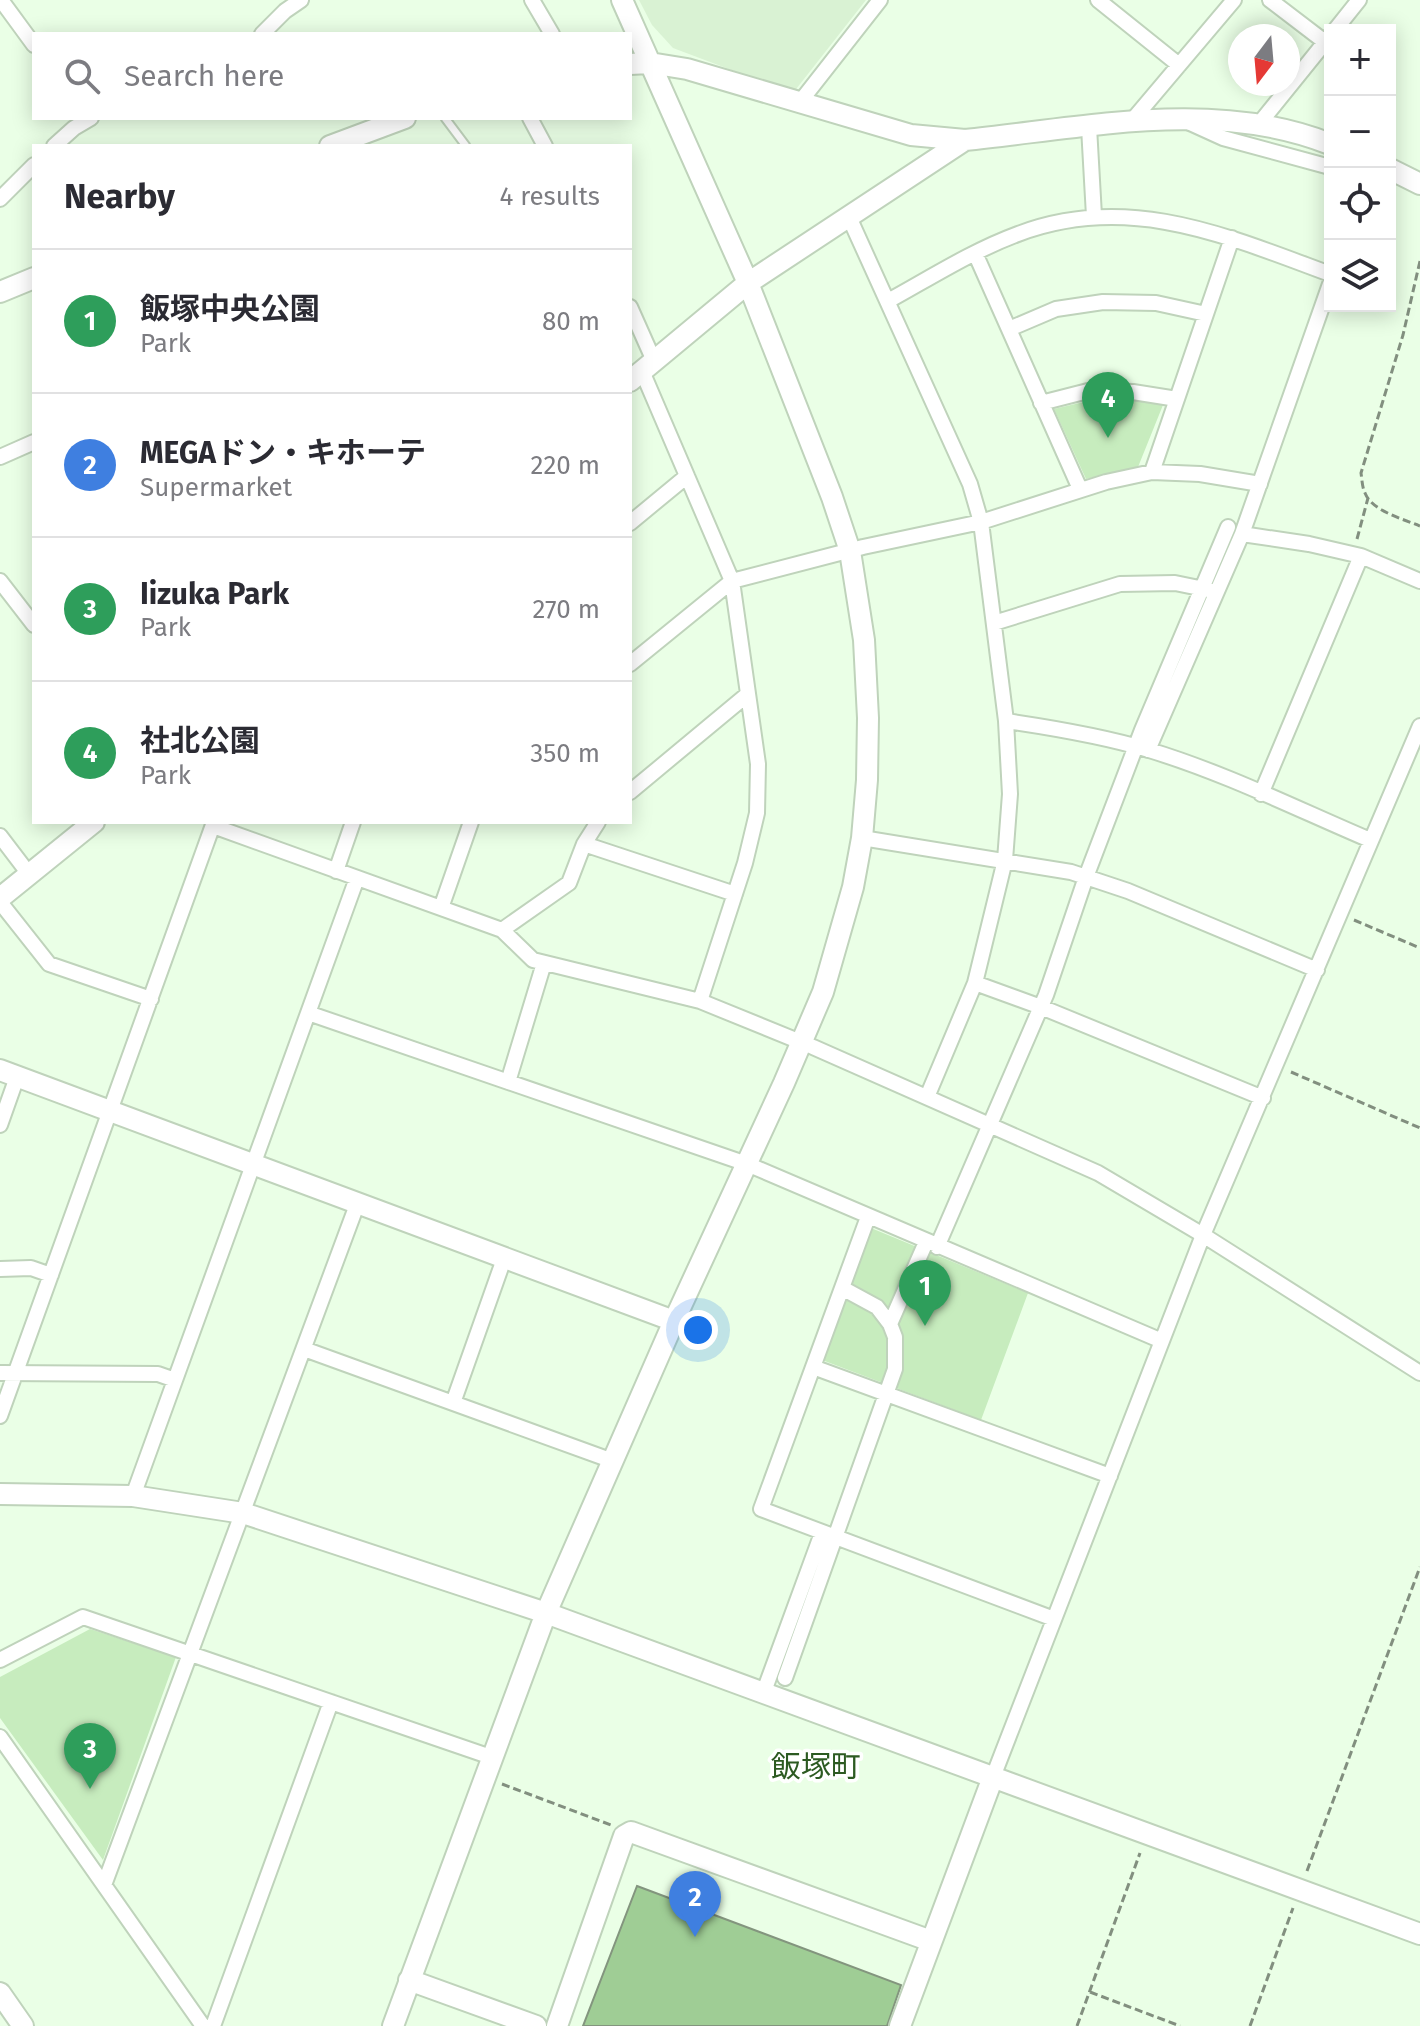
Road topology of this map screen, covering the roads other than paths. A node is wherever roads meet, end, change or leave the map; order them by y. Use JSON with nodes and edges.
{"nodes":[{"id":1,"x":1,"y":0,"type":"edge"},
{"id":2,"x":301,"y":0,"type":"edge"},
{"id":3,"x":532,"y":0,"type":"edge"},
{"id":4,"x":622,"y":0,"type":"edge"},
{"id":5,"x":880,"y":0,"type":"edge"},
{"id":6,"x":1098,"y":0,"type":"edge"},
{"id":7,"x":1234,"y":0,"type":"edge"},
{"id":8,"x":1270,"y":0,"type":"edge"},
{"id":9,"x":1359,"y":0,"type":"edge"},
{"id":10,"x":1340,"y":24,"type":"edge"},
{"id":11,"x":264,"y":32,"type":"edge"},
{"id":12,"x":551,"y":32,"type":"edge"},
{"id":13,"x":631,"y":32,"type":"edge"},
{"id":14,"x":1324,"y":32,"type":"edge"},
{"id":15,"x":632,"y":35,"type":"edge"},
{"id":16,"x":32,"y":42,"type":"edge"},
{"id":17,"x":1324,"y":43,"type":"edge"},
{"id":18,"x":640,"y":63,"type":"edge"},
{"id":19,"x":1179,"y":65,"type":"junction"},
{"id":20,"x":800,"y":102,"type":"junction"},
{"id":21,"x":1182,"y":119,"type":"junction"},
{"id":22,"x":87,"y":120,"type":"edge"},
{"id":23,"x":400,"y":120,"type":"edge"},
{"id":24,"x":446,"y":120,"type":"edge"},
{"id":25,"x":531,"y":120,"type":"edge"},
{"id":26,"x":1130,"y":123,"type":"junction"},
{"id":27,"x":1259,"y":124,"type":"junction"},
{"id":28,"x":1089,"y":127,"type":"junction"},
{"id":29,"x":965,"y":140,"type":"junction"},
{"id":30,"x":1324,"y":142,"type":"edge"},
{"id":31,"x":59,"y":144,"type":"edge"},
{"id":32,"x":335,"y":144,"type":"edge"},
{"id":33,"x":464,"y":144,"type":"edge"},
{"id":34,"x":544,"y":144,"type":"edge"},
{"id":35,"x":1324,"y":165,"type":"edge"},
{"id":36,"x":32,"y":167,"type":"edge"},
{"id":37,"x":1396,"y":172,"type":"edge"},
{"id":38,"x":1420,"y":184,"type":"edge"},
{"id":39,"x":0,"y":199,"type":"edge"},
{"id":40,"x":1094,"y":216,"type":"junction"},
{"id":41,"x":849,"y":217,"type":"junction"},
{"id":42,"x":1232,"y":238,"type":"junction"},
{"id":43,"x":975,"y":253,"type":"junction"},
{"id":44,"x":1324,"y":272,"type":"edge"},
{"id":45,"x":32,"y":279,"type":"edge"},
{"id":46,"x":748,"y":283,"type":"junction"},
{"id":47,"x":0,"y":292,"type":"edge"},
{"id":48,"x":888,"y":301,"type":"junction"},
{"id":49,"x":1324,"y":301,"type":"edge"},
{"id":50,"x":1206,"y":314,"type":"junction"},
{"id":51,"x":632,"y":318,"type":"edge"},
{"id":52,"x":1009,"y":329,"type":"junction"},
{"id":53,"x":642,"y":371,"type":"edge"},
{"id":54,"x":1177,"y":399,"type":"junction"},
{"id":55,"x":1041,"y":403,"type":"junction"},
{"id":56,"x":32,"y":443,"type":"edge"},
{"id":57,"x":0,"y":457,"type":"edge"},
{"id":58,"x":1152,"y":472,"type":"junction"},
{"id":59,"x":687,"y":476,"type":"junction"},
{"id":60,"x":1260,"y":484,"type":"junction"},
{"id":61,"x":1080,"y":489,"type":"junction"},
{"id":62,"x":632,"y":521,"type":"edge"},
{"id":63,"x":981,"y":522,"type":"junction"},
{"id":64,"x":1235,"y":531,"type":"junction"},
{"id":65,"x":850,"y":551,"type":"junction"},
{"id":66,"x":1357,"y":555,"type":"junction"},
{"id":67,"x":0,"y":581,"type":"edge"},
{"id":68,"x":732,"y":581,"type":"junction"},
{"id":69,"x":1420,"y":581,"type":"edge"},
{"id":70,"x":1210,"y":590,"type":"junction"},
{"id":71,"x":32,"y":622,"type":"edge"},
{"id":72,"x":994,"y":623,"type":"junction"},
{"id":73,"x":632,"y":662,"type":"edge"},
{"id":74,"x":748,"y":694,"type":"junction"},
{"id":75,"x":1006,"y":721,"type":"junction"},
{"id":76,"x":1420,"y":726,"type":"edge"},
{"id":77,"x":1142,"y":748,"type":"junction"},
{"id":78,"x":632,"y":790,"type":"edge"},
{"id":79,"x":1261,"y":794,"type":"junction"},
{"id":80,"x":92,"y":824,"type":"edge"},
{"id":81,"x":352,"y":824,"type":"edge"},
{"id":82,"x":470,"y":824,"type":"edge"},
{"id":83,"x":597,"y":824,"type":"edge"},
{"id":84,"x":210,"y":825,"type":"edge"},
{"id":85,"x":0,"y":836,"type":"edge"},
{"id":86,"x":862,"y":838,"type":"junction"},
{"id":87,"x":1370,"y":840,"type":"junction"},
{"id":88,"x":584,"y":844,"type":"junction"},
{"id":89,"x":1005,"y":860,"type":"junction"},
{"id":90,"x":336,"y":871,"type":"junction"},
{"id":91,"x":29,"y":874,"type":"junction"},
{"id":92,"x":1086,"y":877,"type":"junction"},
{"id":93,"x":357,"y":878,"type":"junction"},
{"id":94,"x":735,"y":894,"type":"junction"},
{"id":95,"x":0,"y":900,"type":"edge"},
{"id":96,"x":441,"y":908,"type":"junction"},
{"id":97,"x":502,"y":930,"type":"junction"},
{"id":98,"x":544,"y":963,"type":"junction"},
{"id":99,"x":1317,"y":970,"type":"junction"},
{"id":100,"x":975,"y":983,"type":"junction"},
{"id":101,"x":151,"y":999,"type":"junction"},
{"id":102,"x":700,"y":1001,"type":"junction"},
{"id":103,"x":1041,"y":1007,"type":"junction"},
{"id":104,"x":308,"y":1013,"type":"junction"},
{"id":105,"x":802,"y":1042,"type":"junction"},
{"id":106,"x":8,"y":1074,"type":"edge"},
{"id":107,"x":508,"y":1082,"type":"junction"},
{"id":108,"x":927,"y":1097,"type":"junction"},
{"id":109,"x":1263,"y":1098,"type":"junction"},
{"id":110,"x":111,"y":1111,"type":"junction"},
{"id":111,"x":0,"y":1125,"type":"edge"},
{"id":112,"x":991,"y":1125,"type":"junction"},
{"id":113,"x":253,"y":1163,"type":"junction"},
{"id":114,"x":747,"y":1164,"type":"junction"},
{"id":115,"x":358,"y":1202,"type":"junction"},
{"id":116,"x":868,"y":1217,"type":"junction"},
{"id":117,"x":1203,"y":1235,"type":"junction"},
{"id":118,"x":932,"y":1244,"type":"junction"},
{"id":119,"x":505,"y":1256,"type":"junction"},
{"id":120,"x":0,"y":1269,"type":"edge"},
{"id":121,"x":51,"y":1275,"type":"junction"},
{"id":122,"x":842,"y":1288,"type":"junction"},
{"id":123,"x":674,"y":1321,"type":"junction"},
{"id":124,"x":890,"y":1324,"type":"junction"},
{"id":125,"x":1162,"y":1341,"type":"junction"},
{"id":126,"x":304,"y":1349,"type":"junction"},
{"id":127,"x":813,"y":1367,"type":"junction"},
{"id":128,"x":16,"y":1372,"type":"junction"},
{"id":129,"x":0,"y":1373,"type":"edge"},
{"id":130,"x":1420,"y":1373,"type":"edge"},
{"id":131,"x":175,"y":1380,"type":"junction"},
{"id":132,"x":886,"y":1394,"type":"junction"},
{"id":133,"x":453,"y":1403,"type":"junction"},
{"id":134,"x":0,"y":1416,"type":"edge"},
{"id":135,"x":613,"y":1461,"type":"junction"},
{"id":136,"x":1110,"y":1476,"type":"junction"},
{"id":137,"x":0,"y":1494,"type":"edge"},
{"id":138,"x":133,"y":1496,"type":"junction"},
{"id":139,"x":243,"y":1513,"type":"junction"},
{"id":140,"x":828,"y":1535,"type":"junction"},
{"id":141,"x":546,"y":1613,"type":"junction"},
{"id":142,"x":1054,"y":1619,"type":"junction"},
{"id":143,"x":188,"y":1653,"type":"junction"},
{"id":144,"x":0,"y":1660,"type":"edge"},
{"id":145,"x":785,"y":1678,"type":"dead end"},
{"id":146,"x":763,"y":1694,"type":"junction"},
{"id":147,"x":331,"y":1702,"type":"junction"},
{"id":148,"x":0,"y":1737,"type":"edge"},
{"id":149,"x":491,"y":1757,"type":"junction"},
{"id":150,"x":993,"y":1777,"type":"junction"},
{"id":151,"x":104,"y":1885,"type":"junction"},
{"id":152,"x":1420,"y":1934,"type":"edge"},
{"id":153,"x":931,"y":1941,"type":"junction"},
{"id":154,"x":409,"y":1980,"type":"junction"},
{"id":155,"x":1,"y":1998,"type":"edge"},
{"id":156,"x":23,"y":2026,"type":"edge"},
{"id":157,"x":203,"y":2026,"type":"edge"},
{"id":158,"x":213,"y":2026,"type":"edge"},
{"id":159,"x":393,"y":2026,"type":"edge"},
{"id":160,"x":536,"y":2026,"type":"edge"},
{"id":161,"x":557,"y":2026,"type":"edge"},
{"id":162,"x":900,"y":2026,"type":"edge"}],
"edges":[{"from":1,"to":16,"type":"street"},
{"from":2,"to":11,"type":"street"},
{"from":3,"to":12,"type":"street"},
{"from":4,"to":13,"type":"street"},
{"from":5,"to":20,"type":"street"},
{"from":6,"to":19,"type":"street"},
{"from":7,"to":19,"type":"street"},
{"from":8,"to":14,"type":"street"},
{"from":9,"to":10,"type":"street"},
{"from":15,"to":18,"type":"street"},
{"from":17,"to":27,"type":"street"},
{"from":18,"to":20,"type":"street"},
{"from":18,"to":46,"type":"street"},
{"from":19,"to":26,"type":"street"},
{"from":20,"to":29,"type":"street"},
{"from":21,"to":26,"type":"street"},
{"from":21,"to":27,"type":"street"},
{"from":21,"to":35,"type":"street"},
{"from":22,"to":31,"type":"street"},
{"from":23,"to":32,"type":"street"},
{"from":24,"to":33,"type":"lane"},
{"from":25,"to":34,"type":"street"},
{"from":26,"to":28,"type":"street"},
{"from":27,"to":30,"type":"street"},
{"from":28,"to":29,"type":"street"},
{"from":28,"to":40,"type":"street"},
{"from":29,"to":41,"type":"street"},
{"from":36,"to":39,"type":"street"},
{"from":37,"to":38,"type":"street"},
{"from":40,"to":42,"type":"street"},
{"from":40,"to":43,"type":"street"},
{"from":41,"to":46,"type":"street"},
{"from":41,"to":48,"type":"street"},
{"from":42,"to":44,"type":"street"},
{"from":42,"to":50,"type":"street"},
{"from":43,"to":48,"type":"street"},
{"from":43,"to":52,"type":"street"},
{"from":45,"to":47,"type":"street"},
{"from":46,"to":53,"type":"street"},
{"from":46,"to":65,"type":"street"},
{"from":48,"to":63,"type":"street"},
{"from":49,"to":60,"type":"street"},
{"from":50,"to":52,"type":"street"},
{"from":50,"to":54,"type":"street"},
{"from":51,"to":53,"type":"street"},
{"from":52,"to":55,"type":"street"},
{"from":53,"to":59,"type":"street"},
{"from":54,"to":55,"type":"street"},
{"from":54,"to":58,"type":"street"},
{"from":55,"to":61,"type":"street"},
{"from":56,"to":57,"type":"street"},
{"from":58,"to":60,"type":"street"},
{"from":58,"to":61,"type":"street"},
{"from":59,"to":62,"type":"street"},
{"from":59,"to":68,"type":"street"},
{"from":60,"to":64,"type":"street"},
{"from":61,"to":63,"type":"street"},
{"from":63,"to":65,"type":"street"},
{"from":63,"to":72,"type":"street"},
{"from":64,"to":66,"type":"street"},
{"from":64,"to":70,"type":"street"},
{"from":65,"to":68,"type":"street"},
{"from":65,"to":86,"type":"street"},
{"from":66,"to":69,"type":"street"},
{"from":66,"to":79,"type":"street"},
{"from":67,"to":71,"type":"street"},
{"from":68,"to":73,"type":"street"},
{"from":68,"to":74,"type":"street"},
{"from":70,"to":72,"type":"street"},
{"from":70,"to":77,"type":"street"},
{"from":72,"to":75,"type":"street"},
{"from":74,"to":78,"type":"street"},
{"from":74,"to":94,"type":"street"},
{"from":75,"to":77,"type":"street"},
{"from":75,"to":89,"type":"street"},
{"from":76,"to":87,"type":"street"},
{"from":77,"to":79,"type":"street"},
{"from":77,"to":92,"type":"street"},
{"from":79,"to":87,"type":"street"},
{"from":80,"to":91,"type":"street"},
{"from":81,"to":90,"type":"street"},
{"from":82,"to":96,"type":"street"},
{"from":83,"to":88,"type":"street"},
{"from":84,"to":90,"type":"street"},
{"from":84,"to":101,"type":"street"},
{"from":85,"to":91,"type":"street"},
{"from":86,"to":89,"type":"street"},
{"from":86,"to":105,"type":"street"},
{"from":87,"to":99,"type":"street"},
{"from":88,"to":94,"type":"street"},
{"from":88,"to":97,"type":"street"},
{"from":89,"to":92,"type":"street"},
{"from":89,"to":100,"type":"street"},
{"from":90,"to":93,"type":"street"},
{"from":91,"to":95,"type":"street"},
{"from":92,"to":99,"type":"street"},
{"from":92,"to":103,"type":"street"},
{"from":93,"to":96,"type":"street"},
{"from":93,"to":104,"type":"street"},
{"from":94,"to":102,"type":"street"},
{"from":95,"to":101,"type":"street"},
{"from":96,"to":97,"type":"street"},
{"from":97,"to":98,"type":"street"},
{"from":98,"to":102,"type":"street"},
{"from":98,"to":107,"type":"street"},
{"from":99,"to":109,"type":"street"},
{"from":100,"to":103,"type":"street"},
{"from":100,"to":108,"type":"street"},
{"from":101,"to":110,"type":"street"},
{"from":102,"to":105,"type":"street"},
{"from":103,"to":109,"type":"street"},
{"from":103,"to":112,"type":"street"},
{"from":104,"to":107,"type":"street"},
{"from":104,"to":113,"type":"street"},
{"from":105,"to":108,"type":"street"},
{"from":105,"to":114,"type":"street"},
{"from":106,"to":110,"type":"street"},
{"from":106,"to":111,"type":"street"},
{"from":107,"to":114,"type":"street"},
{"from":108,"to":112,"type":"street"},
{"from":109,"to":117,"type":"street"},
{"from":110,"to":113,"type":"street"},
{"from":110,"to":121,"type":"street"},
{"from":112,"to":117,"type":"street"},
{"from":112,"to":118,"type":"street"},
{"from":113,"to":115,"type":"street"},
{"from":113,"to":131,"type":"street"},
{"from":114,"to":116,"type":"street"},
{"from":114,"to":123,"type":"street"},
{"from":115,"to":119,"type":"street"},
{"from":115,"to":126,"type":"street"},
{"from":116,"to":118,"type":"street"},
{"from":116,"to":122,"type":"street"},
{"from":117,"to":125,"type":"street"},
{"from":117,"to":130,"type":"street"},
{"from":118,"to":124,"type":"street"},
{"from":118,"to":125,"type":"street"},
{"from":119,"to":123,"type":"street"},
{"from":119,"to":133,"type":"street"},
{"from":120,"to":121,"type":"street"},
{"from":121,"to":128,"type":"street"},
{"from":122,"to":124,"type":"street"},
{"from":122,"to":127,"type":"street"},
{"from":123,"to":135,"type":"street"},
{"from":124,"to":132,"type":"street"},
{"from":125,"to":136,"type":"street"},
{"from":126,"to":133,"type":"street"},
{"from":126,"to":139,"type":"street"},
{"from":127,"to":132,"type":"street"},
{"from":127,"to":140,"type":"street"},
{"from":128,"to":129,"type":"street"},
{"from":128,"to":131,"type":"street"},
{"from":128,"to":134,"type":"street"},
{"from":131,"to":138,"type":"street"},
{"from":132,"to":136,"type":"street"},
{"from":132,"to":140,"type":"street"},
{"from":133,"to":135,"type":"street"},
{"from":135,"to":141,"type":"street"},
{"from":136,"to":142,"type":"street"},
{"from":137,"to":138,"type":"street"},
{"from":138,"to":139,"type":"street"},
{"from":139,"to":141,"type":"street"},
{"from":139,"to":143,"type":"street"},
{"from":140,"to":142,"type":"street"},
{"from":140,"to":145,"type":"street"},
{"from":140,"to":146,"type":"street"},
{"from":141,"to":146,"type":"street"},
{"from":141,"to":149,"type":"street"},
{"from":142,"to":150,"type":"street"},
{"from":143,"to":144,"type":"street"},
{"from":143,"to":147,"type":"street"},
{"from":143,"to":151,"type":"street"},
{"from":146,"to":150,"type":"street"},
{"from":147,"to":149,"type":"street"},
{"from":147,"to":158,"type":"street"},
{"from":148,"to":151,"type":"street"},
{"from":149,"to":154,"type":"street"},
{"from":150,"to":152,"type":"street"},
{"from":150,"to":153,"type":"street"},
{"from":151,"to":157,"type":"street"},
{"from":153,"to":161,"type":"street"},
{"from":153,"to":162,"type":"street"},
{"from":154,"to":159,"type":"street"},
{"from":154,"to":160,"type":"street"},
{"from":155,"to":156,"type":"street"}]}
